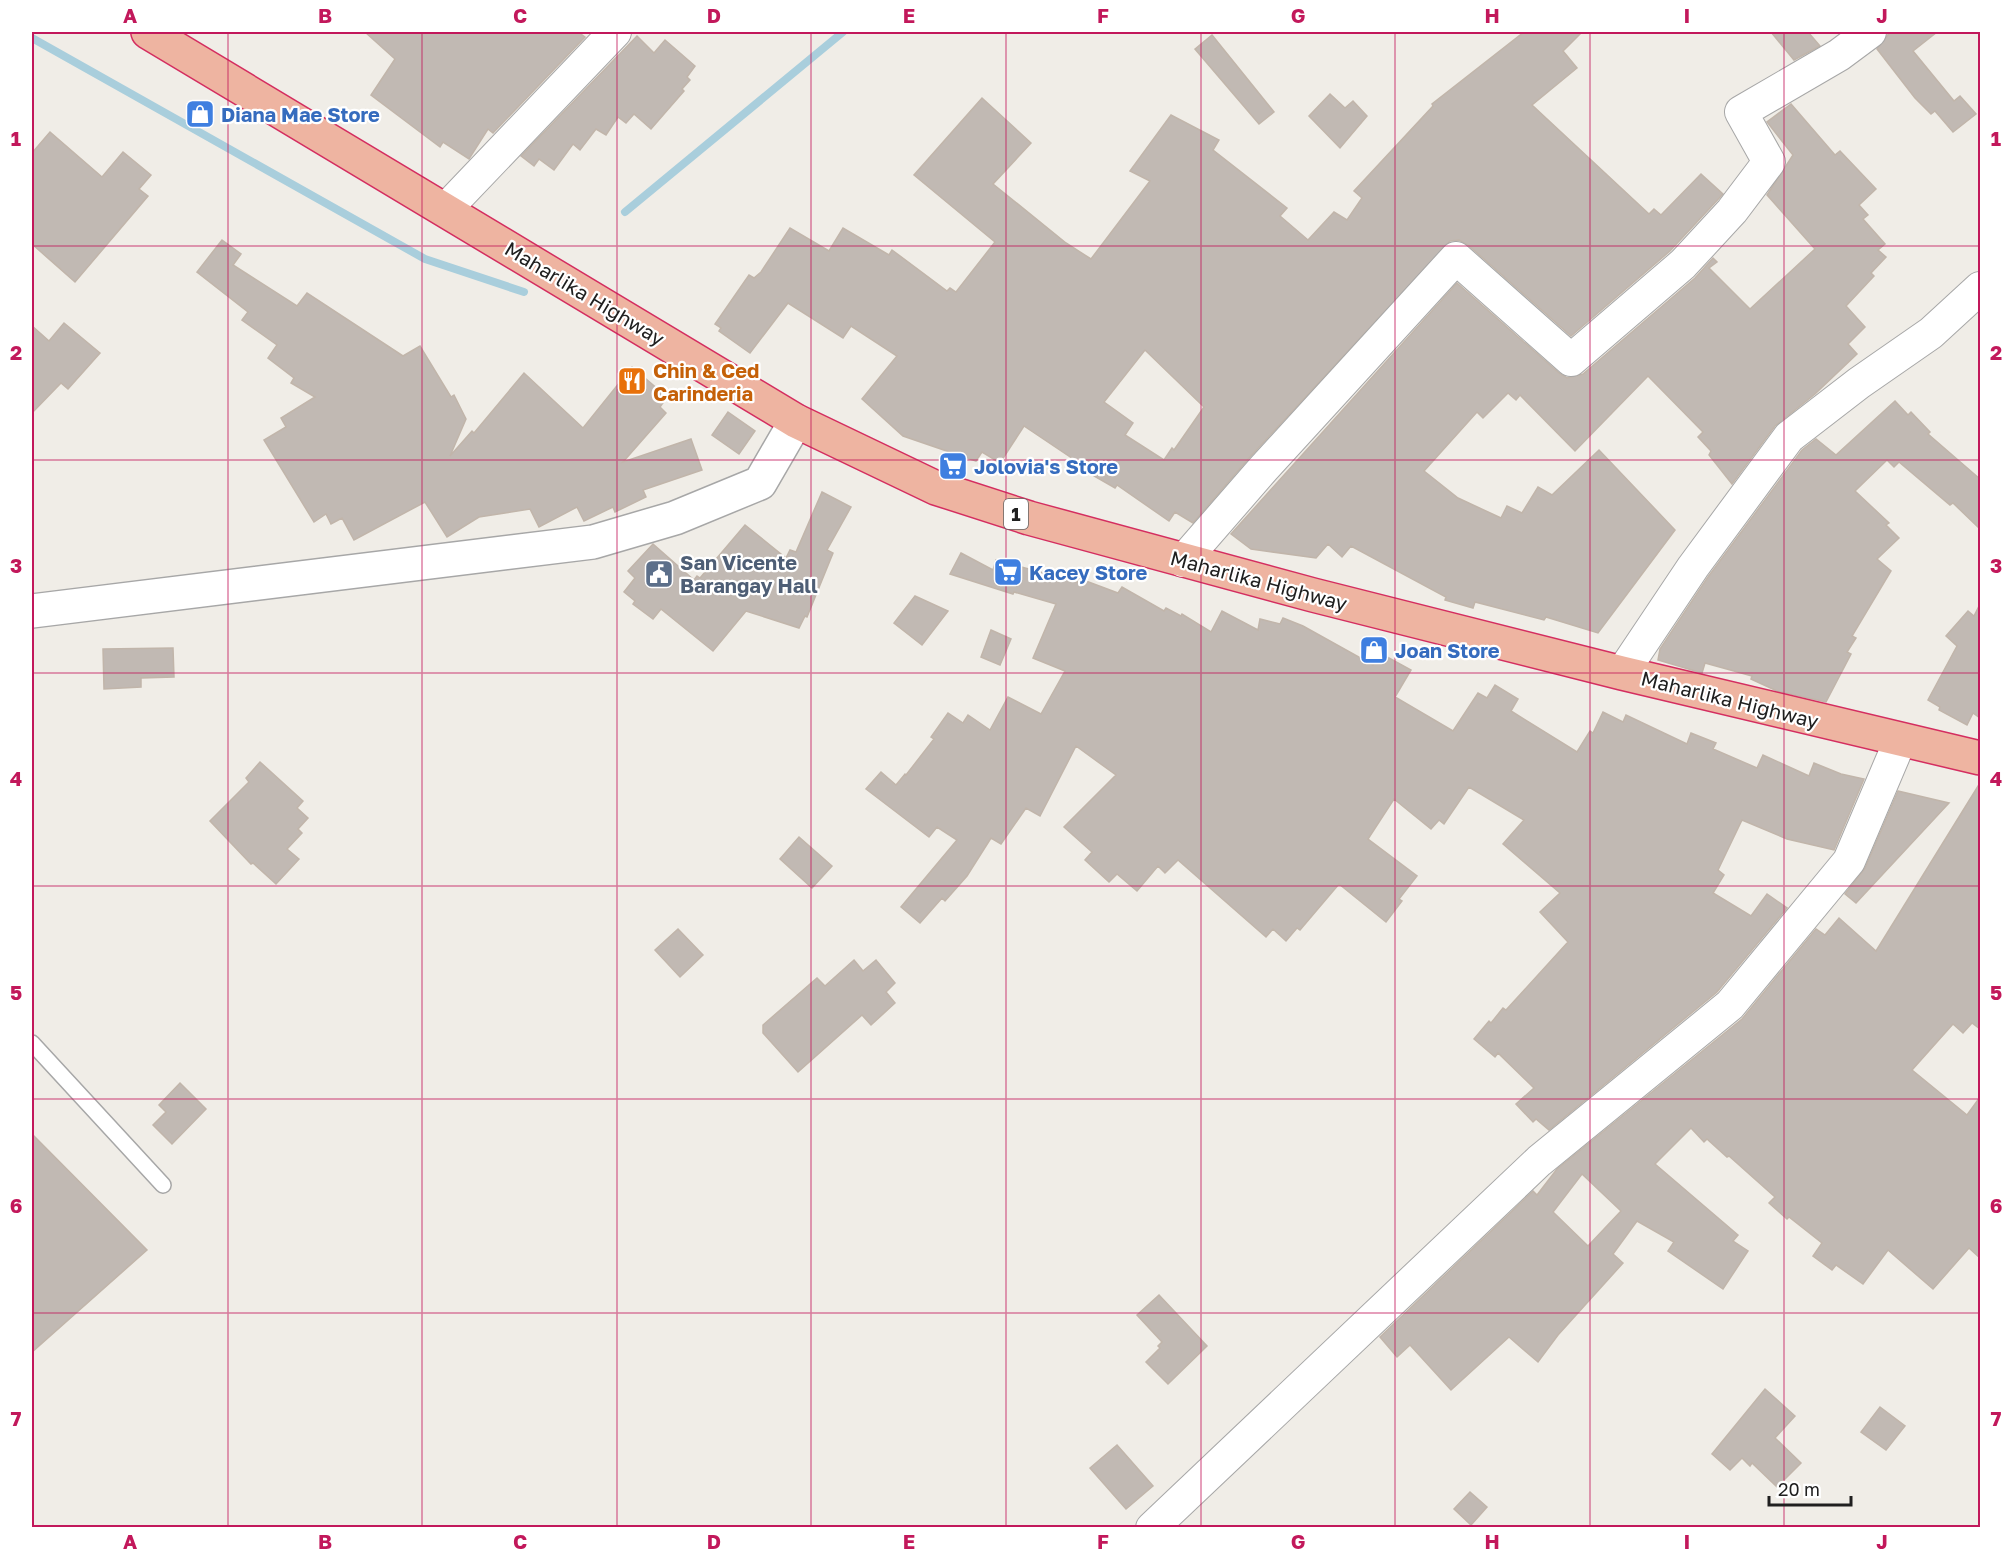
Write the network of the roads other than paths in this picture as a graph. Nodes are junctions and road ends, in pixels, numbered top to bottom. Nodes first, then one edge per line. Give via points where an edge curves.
1 (148, 32) edge
2 (615, 32) edge
3 (1870, 32) edge
4 (446, 209) junction
5 (1980, 288) edge
6 (796, 421) junction
7 (1183, 561) junction
8 (32, 611) edge
9 (1622, 673) junction
10 (1900, 741) junction
11 (1980, 758) edge
12 (32, 1043) edge
13 (163, 1185) dead end
14 (1152, 1527) edge

1 - 4 highway, Maharlika Highway / 1
2 - 4 street
3 - 7 street via 1839,55 1741,112 1769,162 1732,211 1683,264 1571,360 1456,258
4 - 6 highway, Maharlika Highway / 1
5 - 9 street via 1930,333 1789,437 1693,567
6 - 7 highway, Maharlika Highway / 1 via 936,488
6 - 8 street via 760,483 675,518 593,542
7 - 9 highway, Maharlika Highway / 1
9 - 10 highway, Maharlika Highway / 1
10 - 11 highway, Maharlika Highway / 1
10 - 14 street via 1849,861 1730,1005 1539,1161
12 - 13 lane

